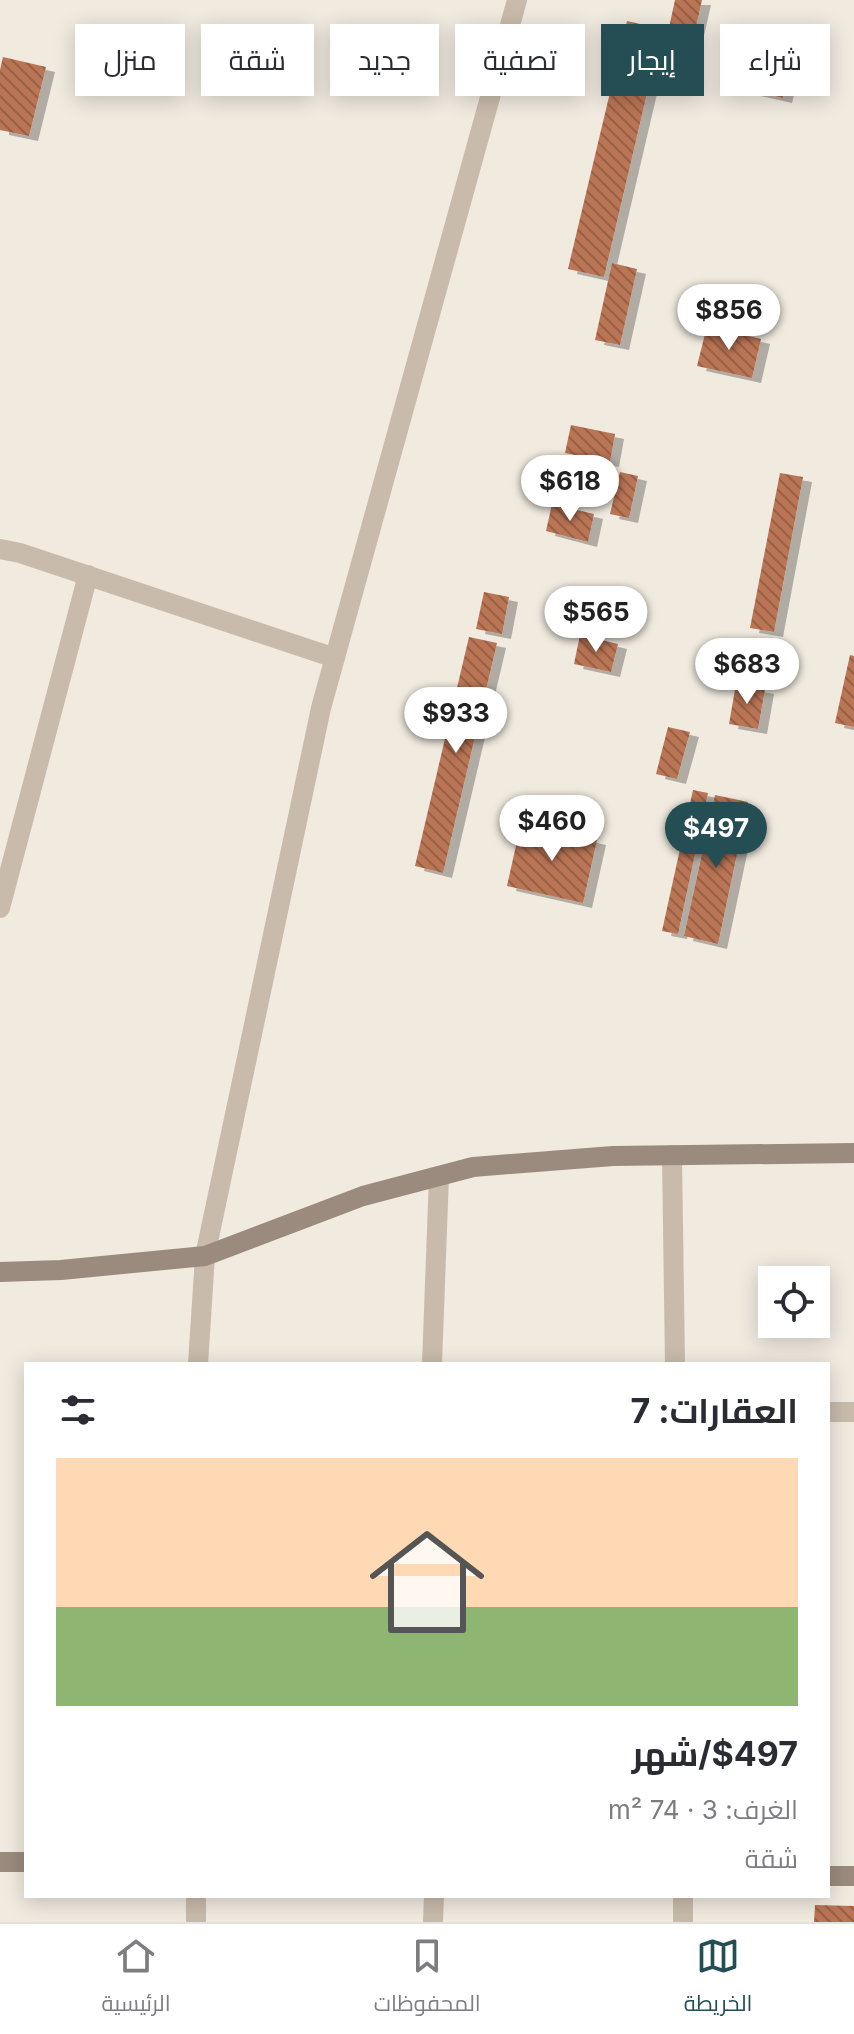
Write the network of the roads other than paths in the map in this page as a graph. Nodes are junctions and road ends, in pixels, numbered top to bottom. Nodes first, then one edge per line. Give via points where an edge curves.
1 (517, 0) edge
2 (0, 549) edge
3 (88, 575) junction
4 (335, 658) junction
5 (0, 908) edge
6 (854, 1153) edge
7 (672, 1155) junction
8 (439, 1176) junction
9 (205, 1256) junction
10 (0, 1272) edge
11 (198, 1362) edge
12 (432, 1362) edge
13 (675, 1362) edge
14 (830, 1412) edge
15 (854, 1412) edge
16 (0, 1862) edge
17 (24, 1862) edge
18 (830, 1876) edge
19 (854, 1876) edge
20 (196, 1898) edge
21 (434, 1898) edge
22 (683, 1898) edge
23 (196, 1922) edge
24 (433, 1922) edge
25 (683, 1922) edge

1 - 4 street
2 - 3 street
3 - 4 street
3 - 5 street
4 - 9 street
6 - 7 street
7 - 8 street via 473,1167
7 - 13 street
8 - 9 street via 363,1196
8 - 12 street
9 - 10 street
9 - 11 street
14 - 15 street
16 - 17 street
18 - 19 street
20 - 23 street
21 - 24 street
22 - 25 street

